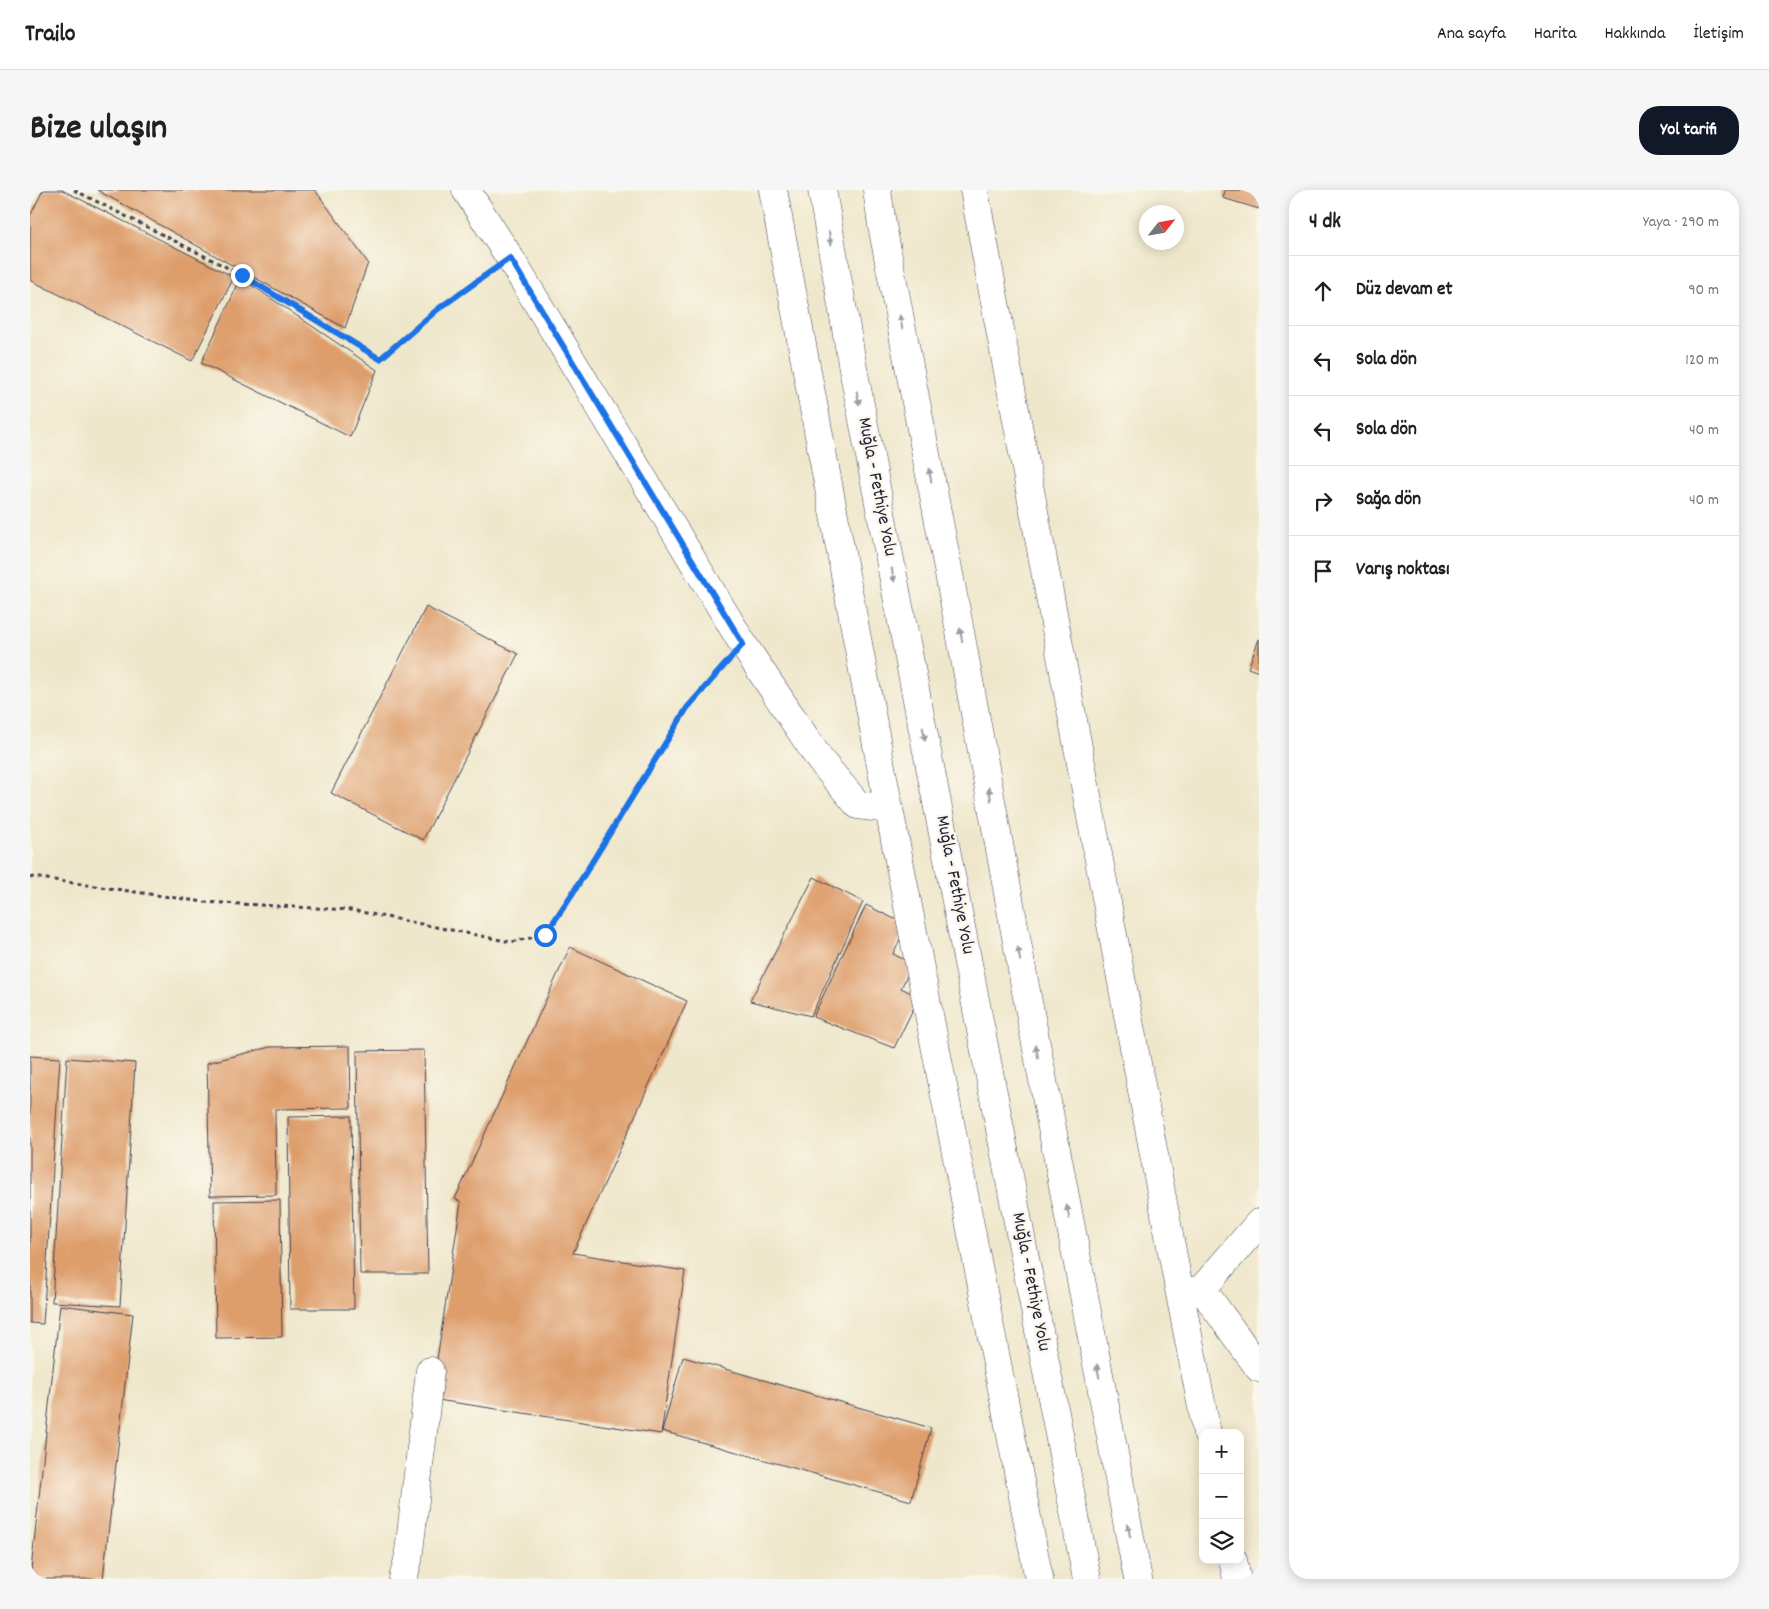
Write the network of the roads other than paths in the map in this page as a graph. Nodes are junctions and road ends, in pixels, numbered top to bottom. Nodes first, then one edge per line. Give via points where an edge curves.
1 (466, 190) edge
2 (773, 190) edge
3 (822, 190) edge
4 (877, 190) edge
5 (974, 190) edge
6 (889, 809) junction
7 (1259, 1223) edge
8 (1191, 1292) junction
9 (1259, 1368) edge
10 (430, 1371) dead end
11 (1208, 1429) edge
12 (1234, 1564) edge
13 (403, 1579) edge
14 (1039, 1579) edge
15 (1087, 1579) edge
16 (1138, 1579) edge
17 (1236, 1579) edge

1 - 6 main road via 743,644 820,760 858,806
2 - 6 main road
3 -> 15 main road, Muğla - Fethiye Yolu via 852,362
16 -> 4 main road
5 - 8 main road
6 - 14 main road
7 - 8 main road
8 - 9 main road
8 - 11 main road
10 - 13 main road via 408,1560
12 - 17 main road

